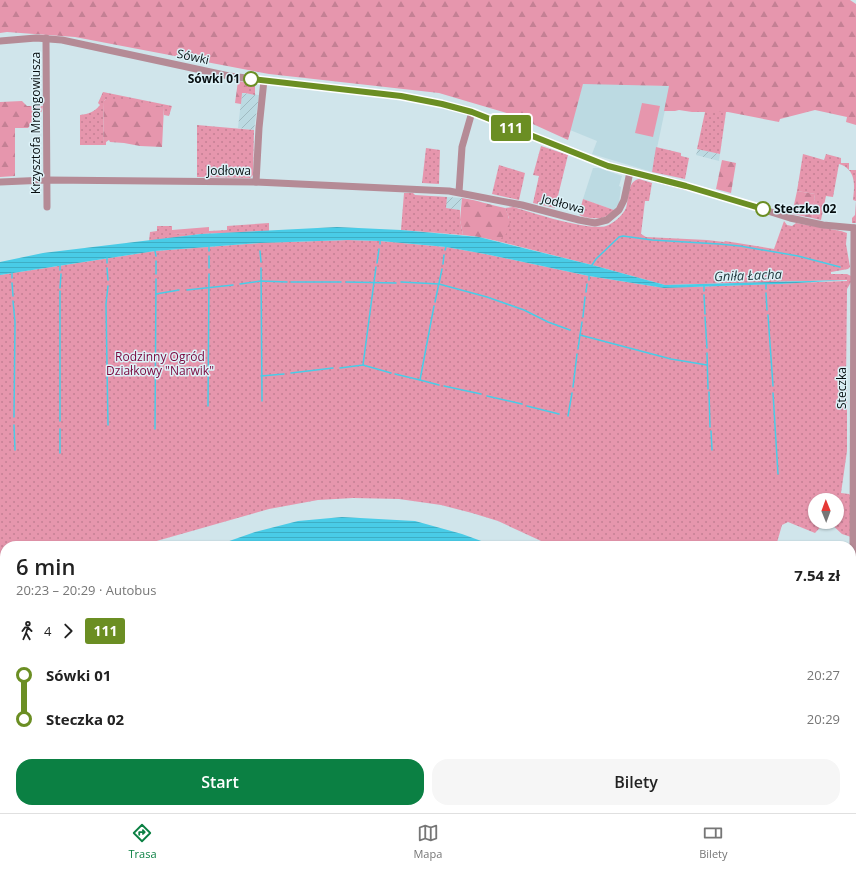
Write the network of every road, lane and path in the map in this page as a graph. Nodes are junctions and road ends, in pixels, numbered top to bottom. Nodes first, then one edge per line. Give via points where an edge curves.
1 (46, 38) junction
2 (0, 41) edge
3 (264, 80) junction
4 (472, 112) junction
5 (630, 172) junction
6 (47, 180) junction
7 (0, 182) edge
8 (256, 182) junction
9 (459, 192) junction
10 (47, 207) dead end
11 (855, 228) edge
12 (852, 541) edge

1 - 2 street, Sówki
1 - 3 street, Sówki via 229,76
1 - 6 street, Krzysztofa Mrongowiusza
3 - 4 street, Sówki via 401,96
3 - 8 street via 258,128
4 - 5 street, Sówki via 592,161
4 - 9 street via 462,147
5 - 9 street, Jodłowa via 624,200 619,210 607,220 595,223
5 - 11 street, Sówki via 707,192 790,218
6 - 7 street, Jodłowa
6 - 8 street, Jodłowa
6 - 10 street, Krzysztofa Mrongowiusza
8 - 9 street, Jodłowa
11 - 12 street, Steczka

